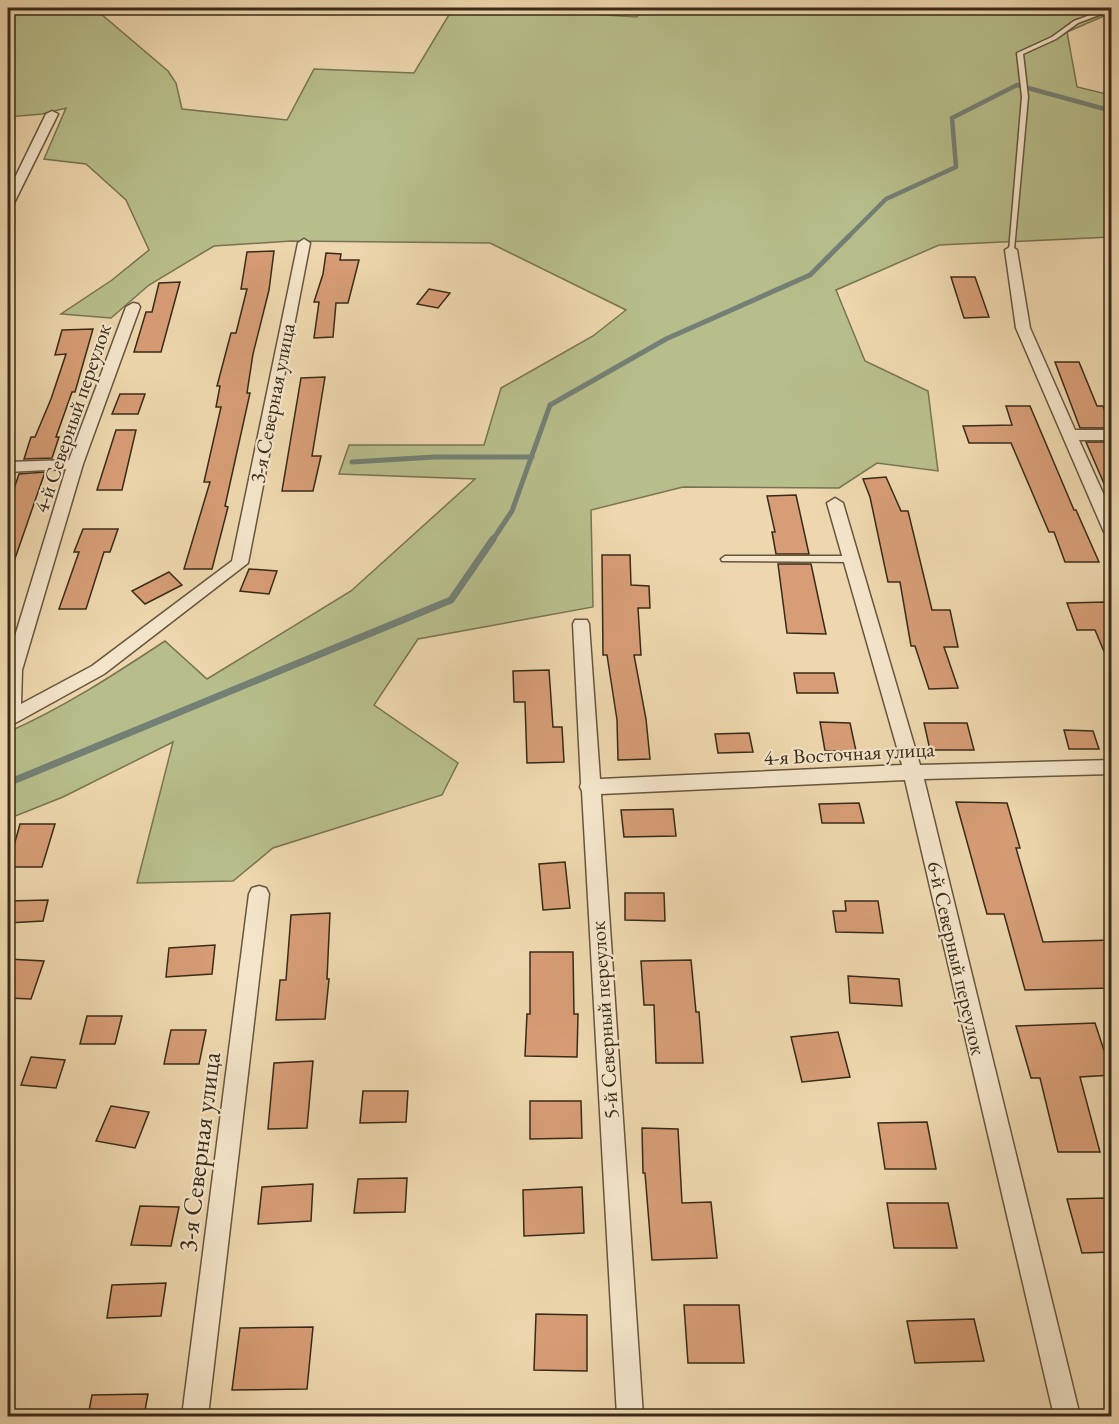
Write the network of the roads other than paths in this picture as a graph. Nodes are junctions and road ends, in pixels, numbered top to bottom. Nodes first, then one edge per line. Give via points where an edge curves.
1 (1112, 8) edge
2 (52, 114) dead end
3 (8, 203) edge
4 (304, 243) dead end
5 (1011, 250) joint
6 (132, 307) dead end
7 (1068, 435) junction
8 (1112, 435) edge
9 (75, 464) junction
10 (8, 467) edge
11 (835, 503) dead end
12 (1112, 532) edge
13 (725, 559) dead end
14 (851, 559) junction
15 (580, 624) dead end
16 (10, 719) edge
17 (1112, 767) edge
18 (913, 772) junction
19 (589, 787) junction
20 (259, 894) dead end
21 (195, 1416) edge
22 (630, 1416) edge
23 (1067, 1416) edge

1 - 5 lane via 1076,22 1054,38 1020,53 1025,97
2 - 3 street
4 - 16 street, 3-я Северная улица via 240,563 98,670
5 - 7 street via 1023,328
6 - 9 street, 4-й Северный переулок
7 - 8 street
7 - 12 street
9 - 10 street
9 - 16 street, 4-й Северный переулок via 13,670
11 - 14 street, 6-й Северный переулок
13 - 14 lane
14 - 18 street, 6-й Северный переулок
15 - 19 street, 5-й Северный переулок
17 - 18 street, 4-я Восточная улица
18 - 19 street, 4-я Восточная улица
18 - 23 street, 6-й Северный переулок
19 - 22 street, 5-й Северный переулок
20 - 21 street, 3-я Северная улица

